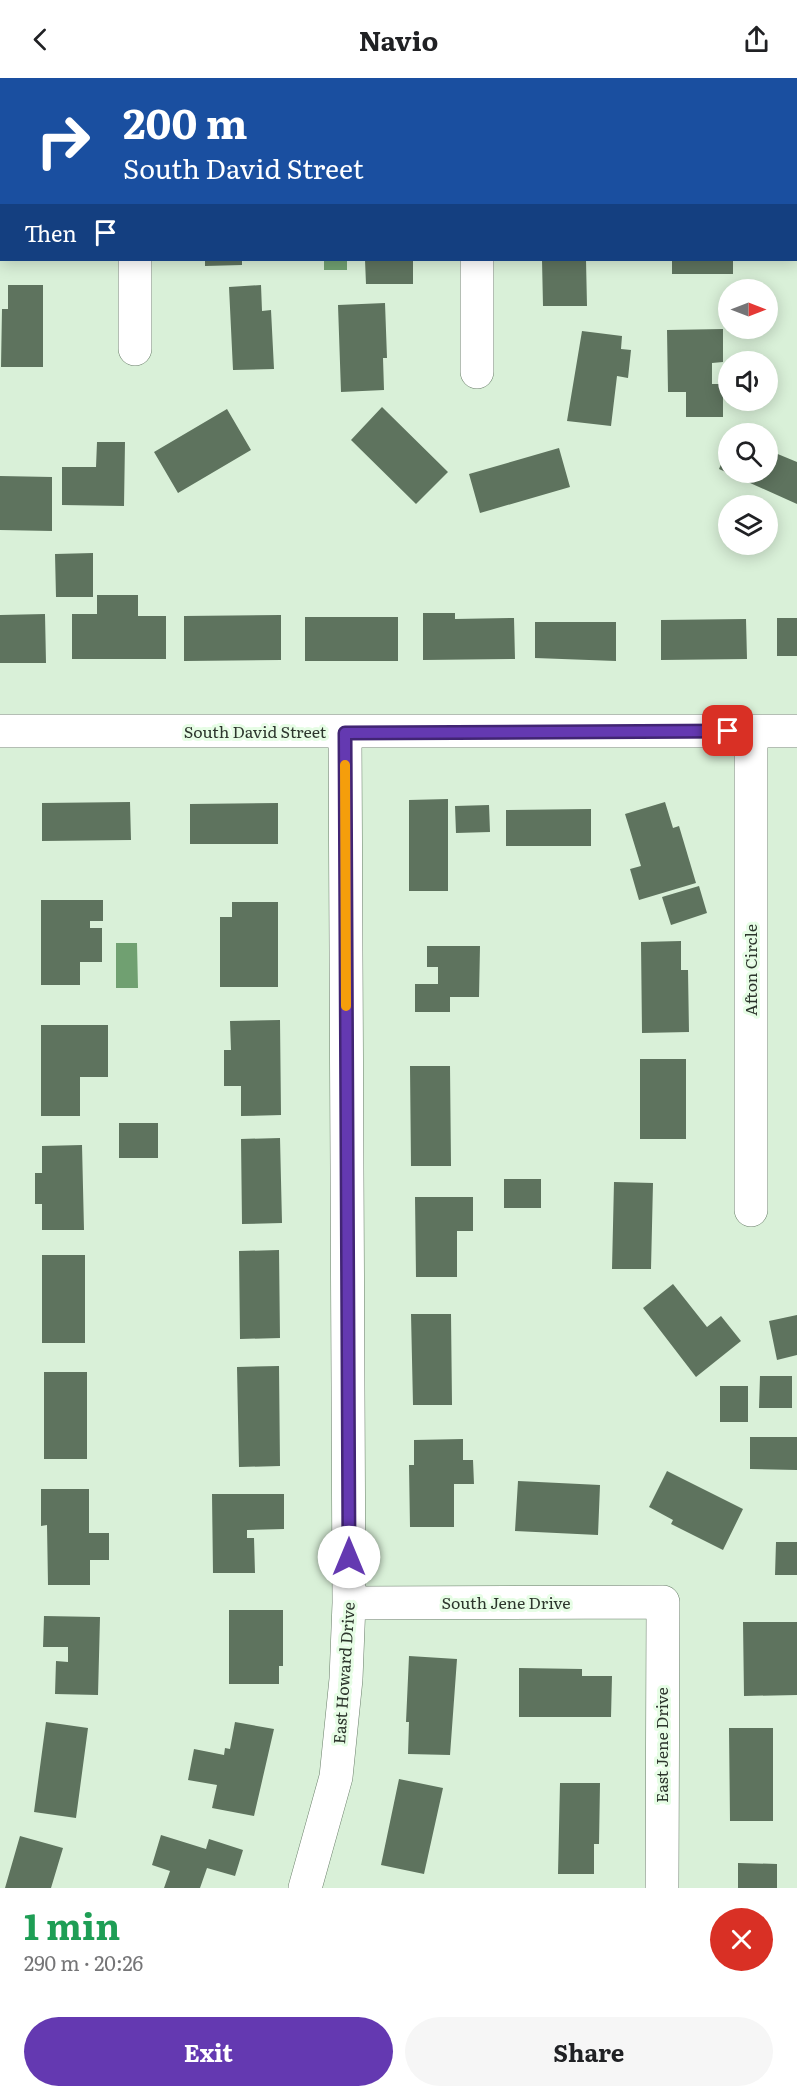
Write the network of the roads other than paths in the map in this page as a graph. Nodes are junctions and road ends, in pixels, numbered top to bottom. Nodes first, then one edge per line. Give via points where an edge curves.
1 (135, 261) edge
2 (477, 261) edge
3 (135, 348) dead end
4 (477, 372) dead end
5 (752, 730) junction
6 (0, 731) edge
7 (797, 731) edge
8 (345, 733) junction
9 (751, 1210) dead end
10 (663, 1602) joint
11 (349, 1603) junction
12 (305, 1888) edge
13 (662, 1888) edge

1 - 3 street
2 - 4 street
5 - 7 street, South David Street
5 - 8 street, South David Street
5 - 9 street, Afton Circle
6 - 8 street, South David Street
8 - 11 street, East Howard Drive
10 - 11 street, South Jene Drive
10 - 13 street, East Jene Drive
11 - 12 street, East Howard Drive via 336,1777

